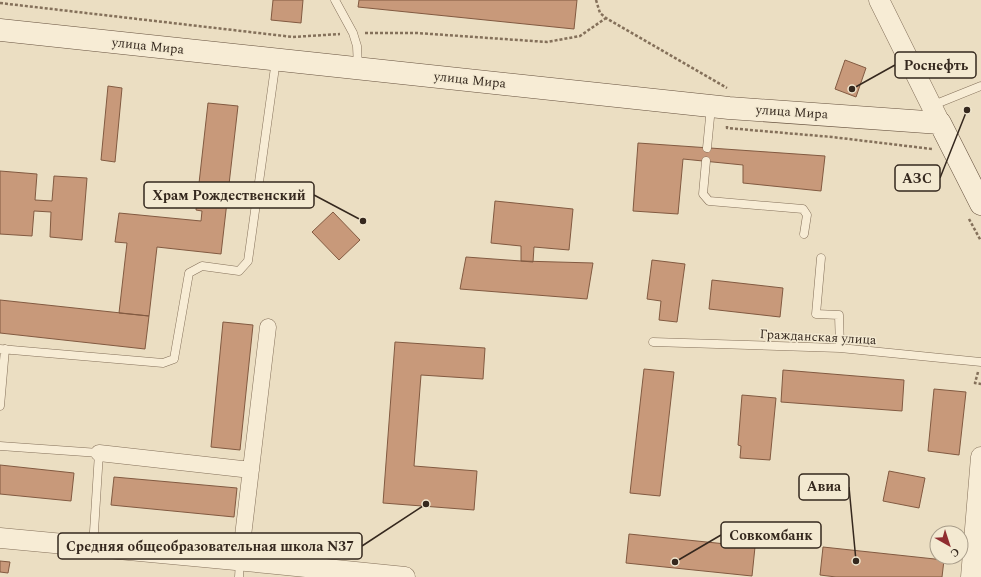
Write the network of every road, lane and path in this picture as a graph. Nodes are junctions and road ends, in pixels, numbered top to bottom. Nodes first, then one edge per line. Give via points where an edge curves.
1 (335, 0) edge
2 (879, 0) edge
3 (0, 3) edge
4 (606, 18) dead end
5 (0, 30) edge
6 (353, 34) junction
7 (276, 59) junction
8 (358, 68) junction
9 (981, 86) edge
10 (711, 106) junction
11 (936, 114) junction
12 (707, 148) dead end
13 (706, 161) dead end
14 (981, 204) edge
15 (804, 234) dead end
16 (821, 258) dead end
17 (268, 326) dead end
18 (653, 342) dead end
19 (840, 348) junction
20 (3, 349) edge
21 (981, 362) edge
22 (0, 406) edge
23 (0, 446) edge
24 (99, 453) junction
25 (981, 457) edge
26 (251, 470) junction
27 (0, 538) edge
28 (93, 547) junction
29 (240, 569) edge
30 (405, 577) edge
31 (971, 577) edge

1 - 6 lane
2 - 11 street
3 - 6 path via 293,37
4 - 6 path via 580,36 547,42 417,33
5 - 7 main road, улица Мира
6 - 8 lane via 357,46
7 - 8 main road, улица Мира
7 - 20 lane via 248,262 239,271 202,266 189,273 174,359 163,363
8 - 10 main road, улица Мира
9 - 11 lane
10 - 11 main road, улица Мира
10 - 12 lane
11 - 14 main road
13 - 15 lane via 703,194 706,199 803,210 807,215
16 - 19 lane via 816,314 839,315
17 - 26 street
18 - 19 lane, Гражданская улица
19 - 21 lane, Гражданская улица
20 - 22 lane
23 - 24 lane
24 - 26 street
24 - 28 lane
25 - 31 street
26 - 29 street
27 - 28 street
28 - 29 street
29 - 30 street

